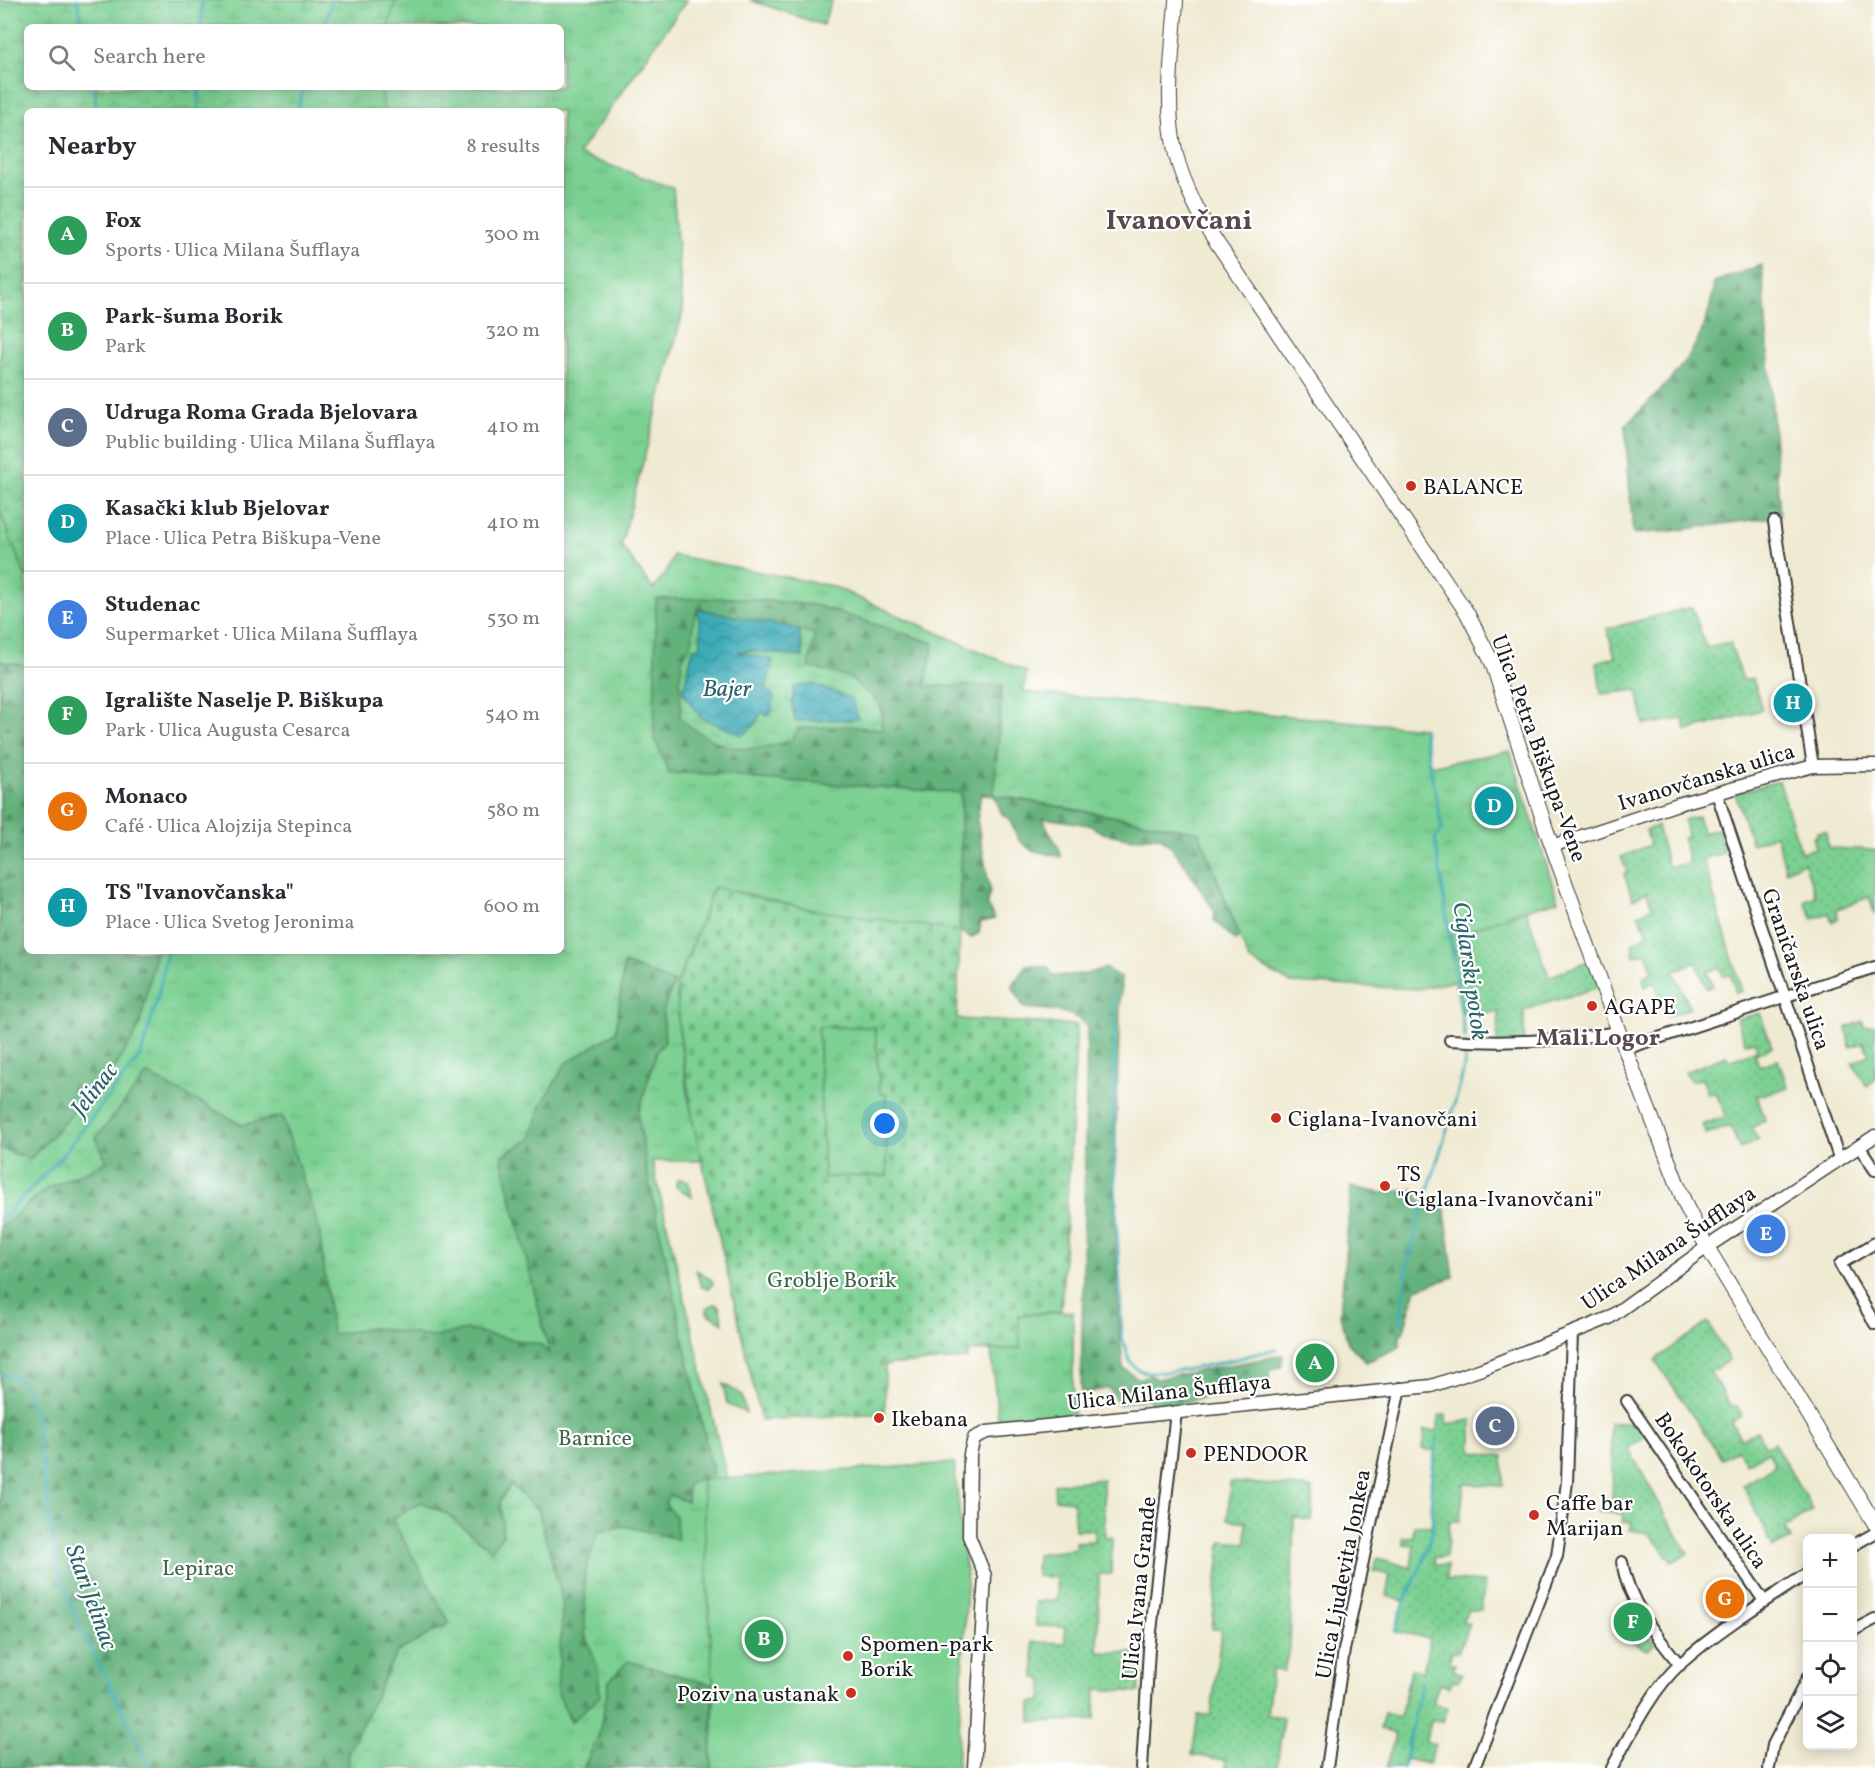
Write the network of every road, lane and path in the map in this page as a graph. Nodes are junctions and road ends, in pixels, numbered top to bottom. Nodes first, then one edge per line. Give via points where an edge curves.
1 (1176, 0) edge
2 (1774, 522) dead end
3 (1875, 765) edge
4 (1813, 766) junction
5 (1717, 794) junction
6 (1552, 846) junction
7 (1875, 967) edge
8 (1785, 996) junction
9 (1619, 1032) junction
10 (1450, 1040) dead end
11 (1625, 1049) junction
12 (1875, 1136) edge
13 (1859, 1146) junction
14 (1839, 1158) junction
15 (1875, 1170) edge
16 (1875, 1243) edge
17 (1707, 1247) junction
18 (1875, 1324) edge
19 (1572, 1333) junction
20 (1400, 1389) junction
21 (1627, 1401) dead end
22 (1176, 1412) junction
23 (1875, 1524) edge
24 (1875, 1533) edge
25 (1857, 1543) edge
26 (1622, 1562) dead end
27 (1803, 1576) edge
28 (1764, 1601) junction
29 (1875, 1618) edge
30 (1857, 1628) edge
31 (1680, 1665) junction
32 (1803, 1687) edge
33 (974, 1768) edge
34 (1142, 1768) edge
35 (1326, 1768) edge
36 (1474, 1768) edge
37 (1612, 1768) edge
38 (1769, 1768) edge

1 - 6 main road, Ulica Petra Biškupa-Vene via 1172,129 1191,196 1215,241 1467,613 1492,662
2 - 4 street
3 - 4 street, Ivanovčanska ulica
4 - 5 street, Ivanovčanska ulica
5 - 6 street, Ivanovčanska ulica
5 - 8 street, Graničarska ulica
6 - 9 main road, Ulica Petra Biškupa-Vene
7 - 8 street
8 - 11 street
8 - 14 street, Graničarska ulica
9 - 10 street via 1564,1041 1497,1044
9 - 11 main road, Ulica Petra Biškupa-Vene
11 - 17 main road, Ulica Petra Biškupa-Vene via 1686,1206
12 - 13 street, Ulica Milana Šufflaya
13 - 14 street, Ulica Milana Šufflaya
13 - 15 street
14 - 17 street, Ulica Milana Šufflaya
16 - 18 street via 1840,1264
17 - 19 street, Ulica Milana Šufflaya via 1609,1318
17 - 23 main road, Ulica Petra Biškupa-Vene
19 - 20 street, Ulica Milana Šufflaya via 1439,1383
19 - 36 street via 1567,1482 1557,1557
20 - 22 street, Ulica Milana Šufflaya
20 - 35 street, Ulica Ljudevita Jonkea via 1344,1650
21 - 28 street, Bokokotorska ulica
22 - 33 street, Ulica Milana Šufflaya via 987,1432 974,1438 970,1454 969,1536 985,1576
22 - 34 street, Ulica Ivana Granđe via 1149,1648
24 - 25 street
26 - 31 street via 1628,1586 1643,1616
27 - 28 street
28 - 31 street
29 - 30 street
31 - 37 street via 1660,1688
32 - 38 street via 1773,1745

